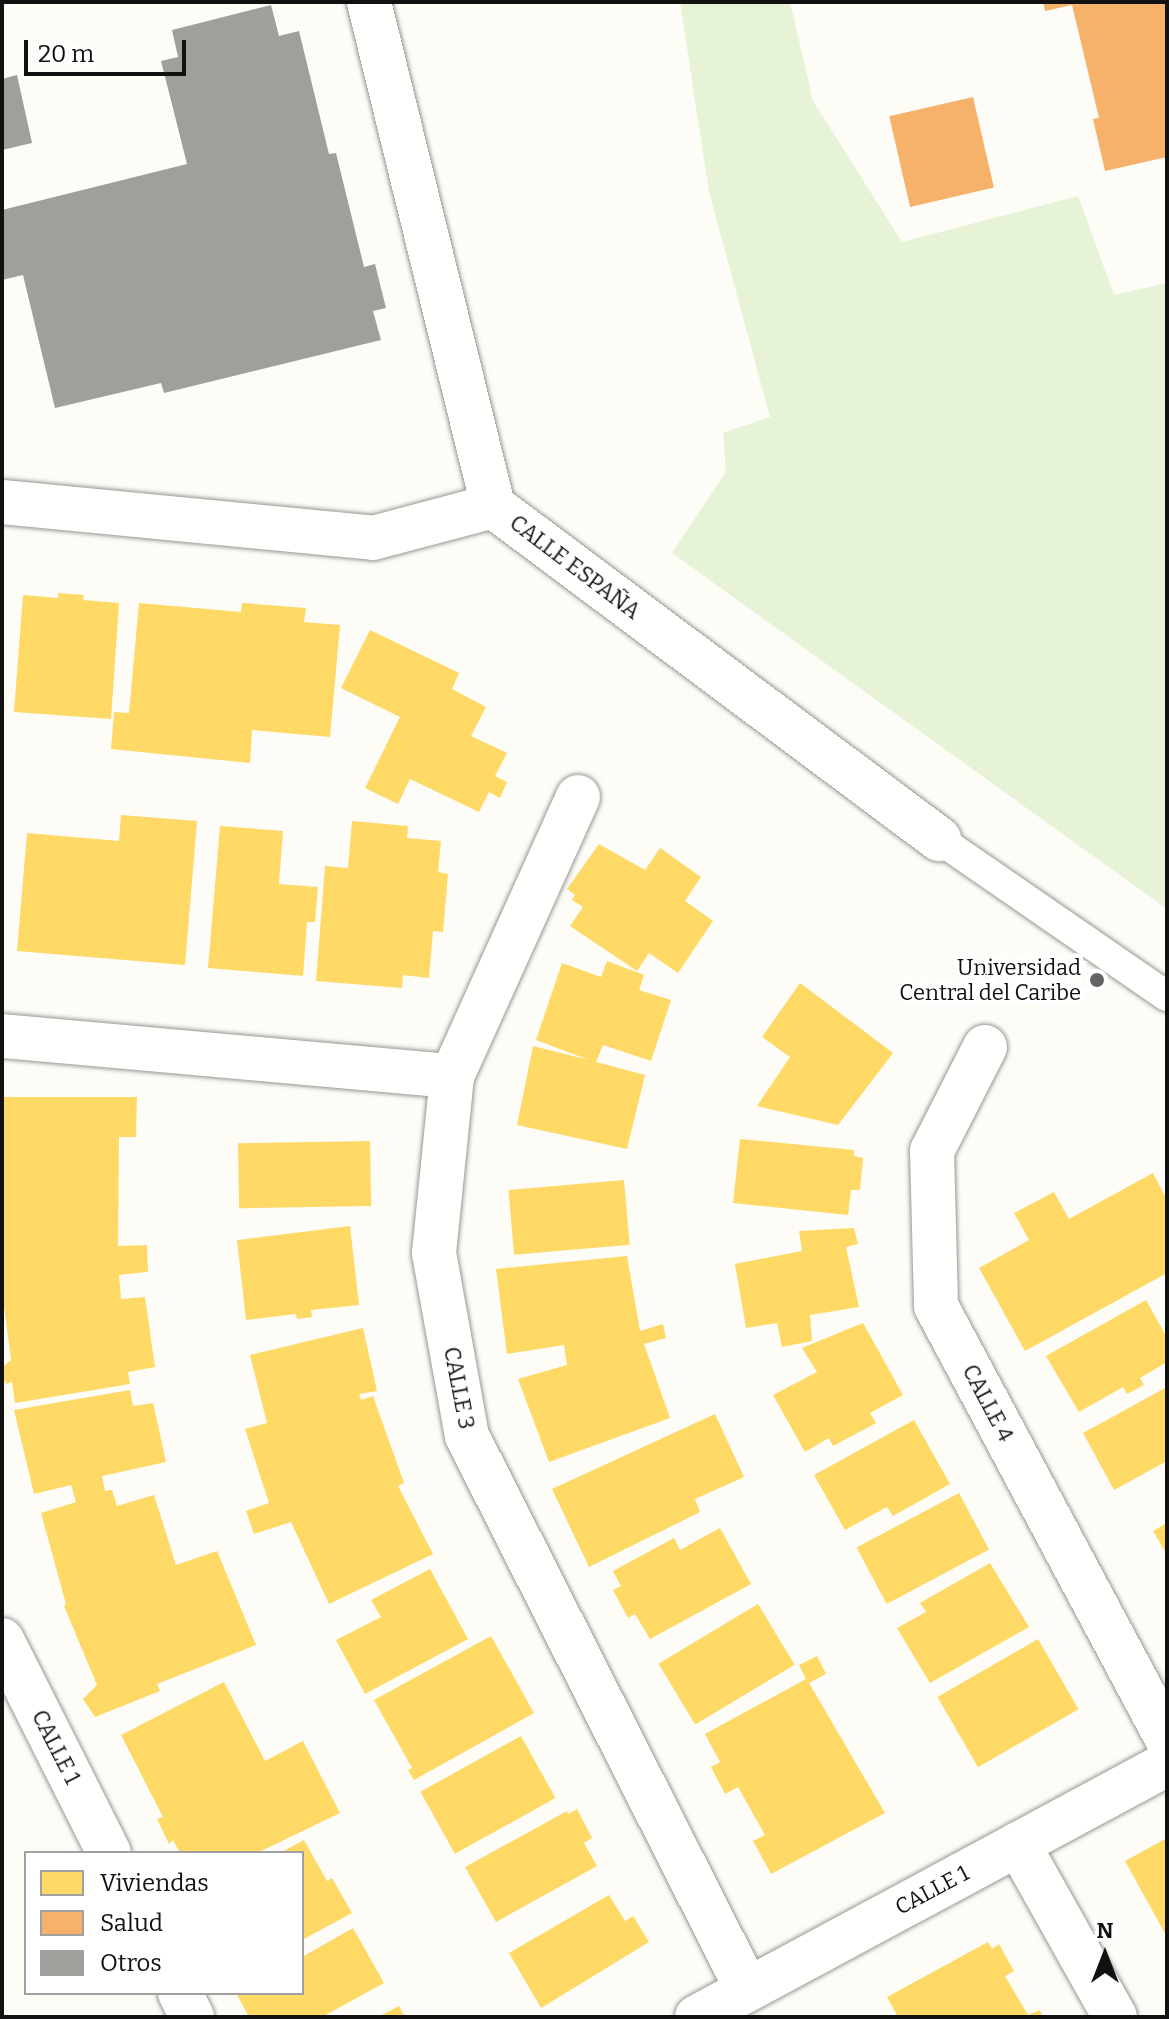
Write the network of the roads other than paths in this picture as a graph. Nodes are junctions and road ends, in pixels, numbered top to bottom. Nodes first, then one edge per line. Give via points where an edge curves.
1 (369, 2) edge
2 (2, 502) edge
3 (493, 506) junction
4 (578, 797) dead end
5 (939, 839) joint
6 (1167, 996) edge
7 (2, 1036) edge
8 (985, 1047) dead end
9 (452, 1076) junction
10 (2, 1640) edge
11 (1167, 1738) edge
12 (1167, 1764) edge
13 (1018, 1844) junction
14 (108, 1851) edge
15 (747, 1989) junction
16 (181, 1995) edge
17 (192, 2017) edge
18 (697, 2017) edge
19 (1115, 2017) edge

1 - 3 street
2 - 3 street, CALLE ESPAÑA via 373,538
3 - 5 street, CALLE ESPAÑA
4 - 9 street, CALLE 3
5 - 6 lane
7 - 9 street
8 - 11 street, CALLE 4 via 932,1151 936,1306
9 - 15 street, CALLE 3 via 434,1253 467,1436
10 - 14 street, CALLE 1
12 - 13 street, CALLE 1
13 - 15 street, CALLE 1
13 - 19 street
15 - 18 street, CALLE 1
16 - 17 street

